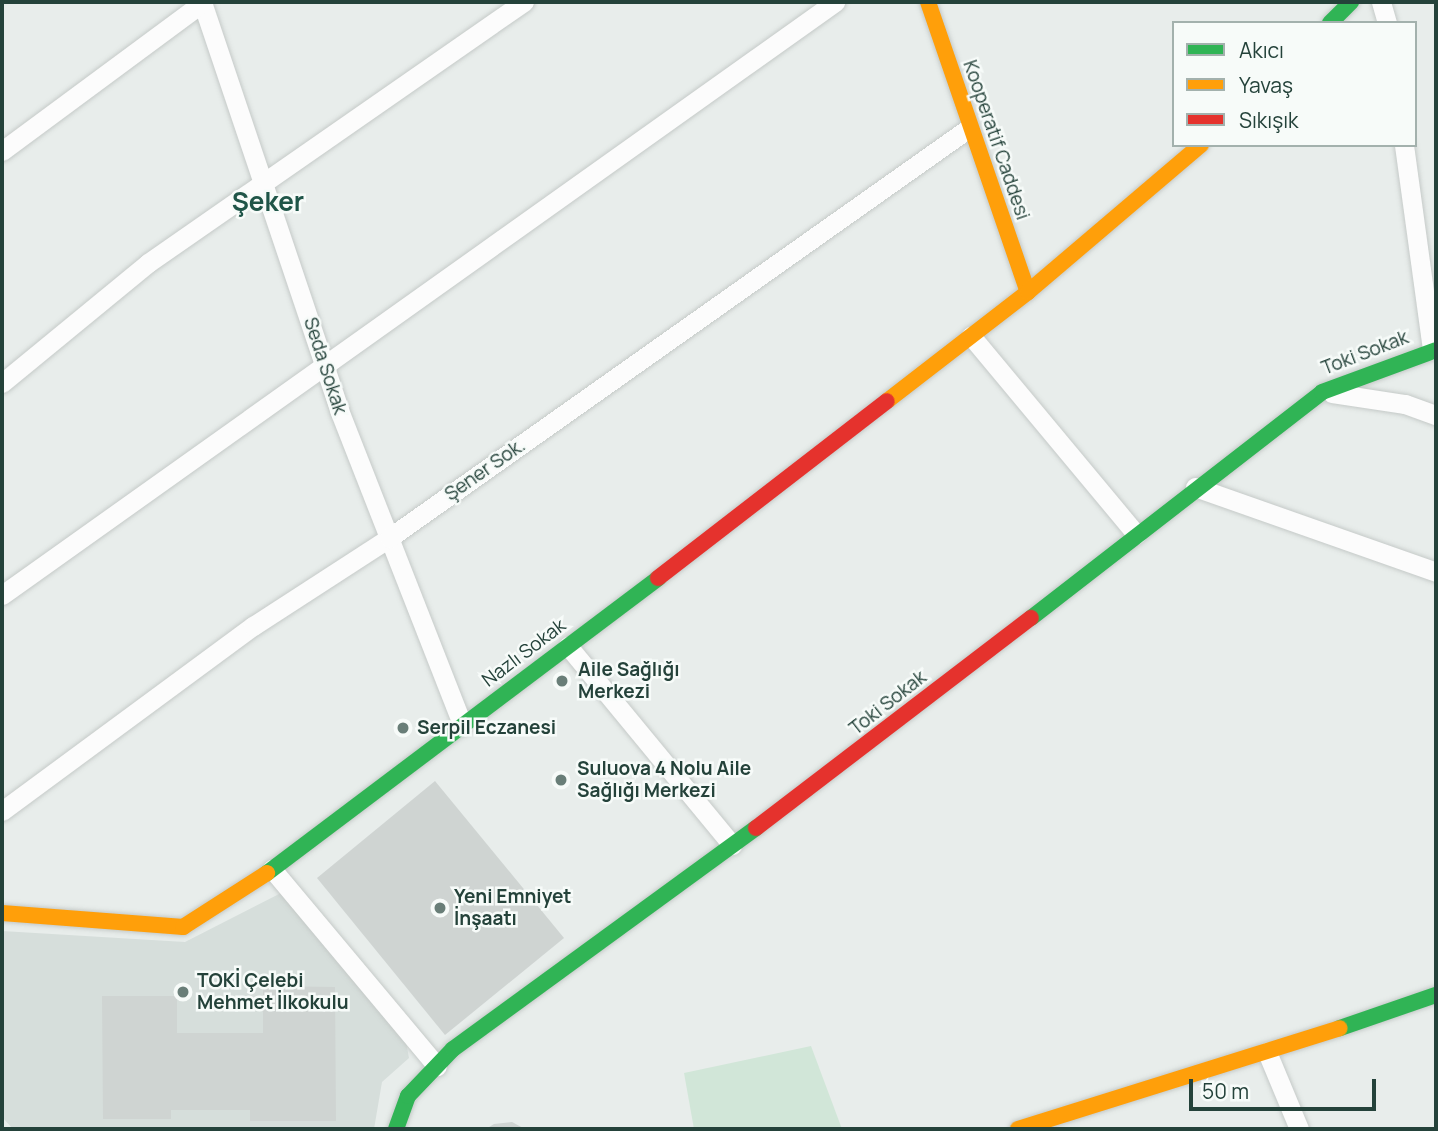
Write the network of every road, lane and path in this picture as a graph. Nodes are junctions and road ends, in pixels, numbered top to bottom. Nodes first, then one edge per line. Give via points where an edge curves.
1 (202, 2) edge
2 (524, 2) edge
3 (835, 2) edge
4 (928, 2) edge
5 (1351, 2) edge
6 (1381, 2) edge
7 (1332, 21) edge
8 (1386, 21) edge
9 (969, 128) junction
10 (1199, 147) edge
11 (1404, 147) edge
12 (2, 151) edge
13 (265, 182) junction
14 (1028, 292) junction
15 (971, 336) junction
16 (1434, 350) edge
17 (324, 363) junction
18 (2, 383) edge
19 (1322, 392) junction
20 (1436, 415) edge
21 (1195, 488) junction
22 (1136, 534) junction
23 (389, 538) junction
24 (1436, 572) edge
25 (2, 595) edge
26 (568, 646) junction
27 (463, 726) junction
28 (2, 811) edge
29 (732, 845) junction
30 (272, 869) junction
31 (2, 913) edge
32 (1435, 997) edge
33 (1267, 1052) junction
34 (437, 1066) junction
35 (396, 1129) edge
36 (1018, 1129) edge
37 (1299, 1129) edge

1 - 12 street
1 - 13 street, Seda Sokak
2 - 13 street
3 - 17 street
4 - 9 street, Kooperatif Caddesi
5 - 7 street
6 - 8 street
9 - 14 street, Kooperatif Caddesi
9 - 23 street, Şener Sok.
10 - 14 street, Nazlı Sokak
11 - 16 street
13 - 17 street, Seda Sokak
13 - 18 street via 148,262
14 - 15 street, Nazlı Sokak
15 - 22 street
15 - 26 street, Nazlı Sokak
16 - 19 street, Toki Sokak
17 - 23 street, Seda Sokak
17 - 25 street
19 - 20 street via 1405,404
19 - 21 street, Toki Sokak
21 - 22 street, Toki Sokak
21 - 24 street
22 - 29 street, Toki Sokak via 869,746
23 - 27 street, Seda Sokak
23 - 28 street, Şener Sok. via 253,626
26 - 27 street, Nazlı Sokak
26 - 29 street
27 - 30 street, Nazlı Sokak
29 - 34 street, Toki Sokak via 453,1049
30 - 31 street, Nazlı Sokak via 183,927
30 - 34 street
32 - 33 street
33 - 36 street
33 - 37 street
34 - 35 street, Toki Sokak via 408,1096

